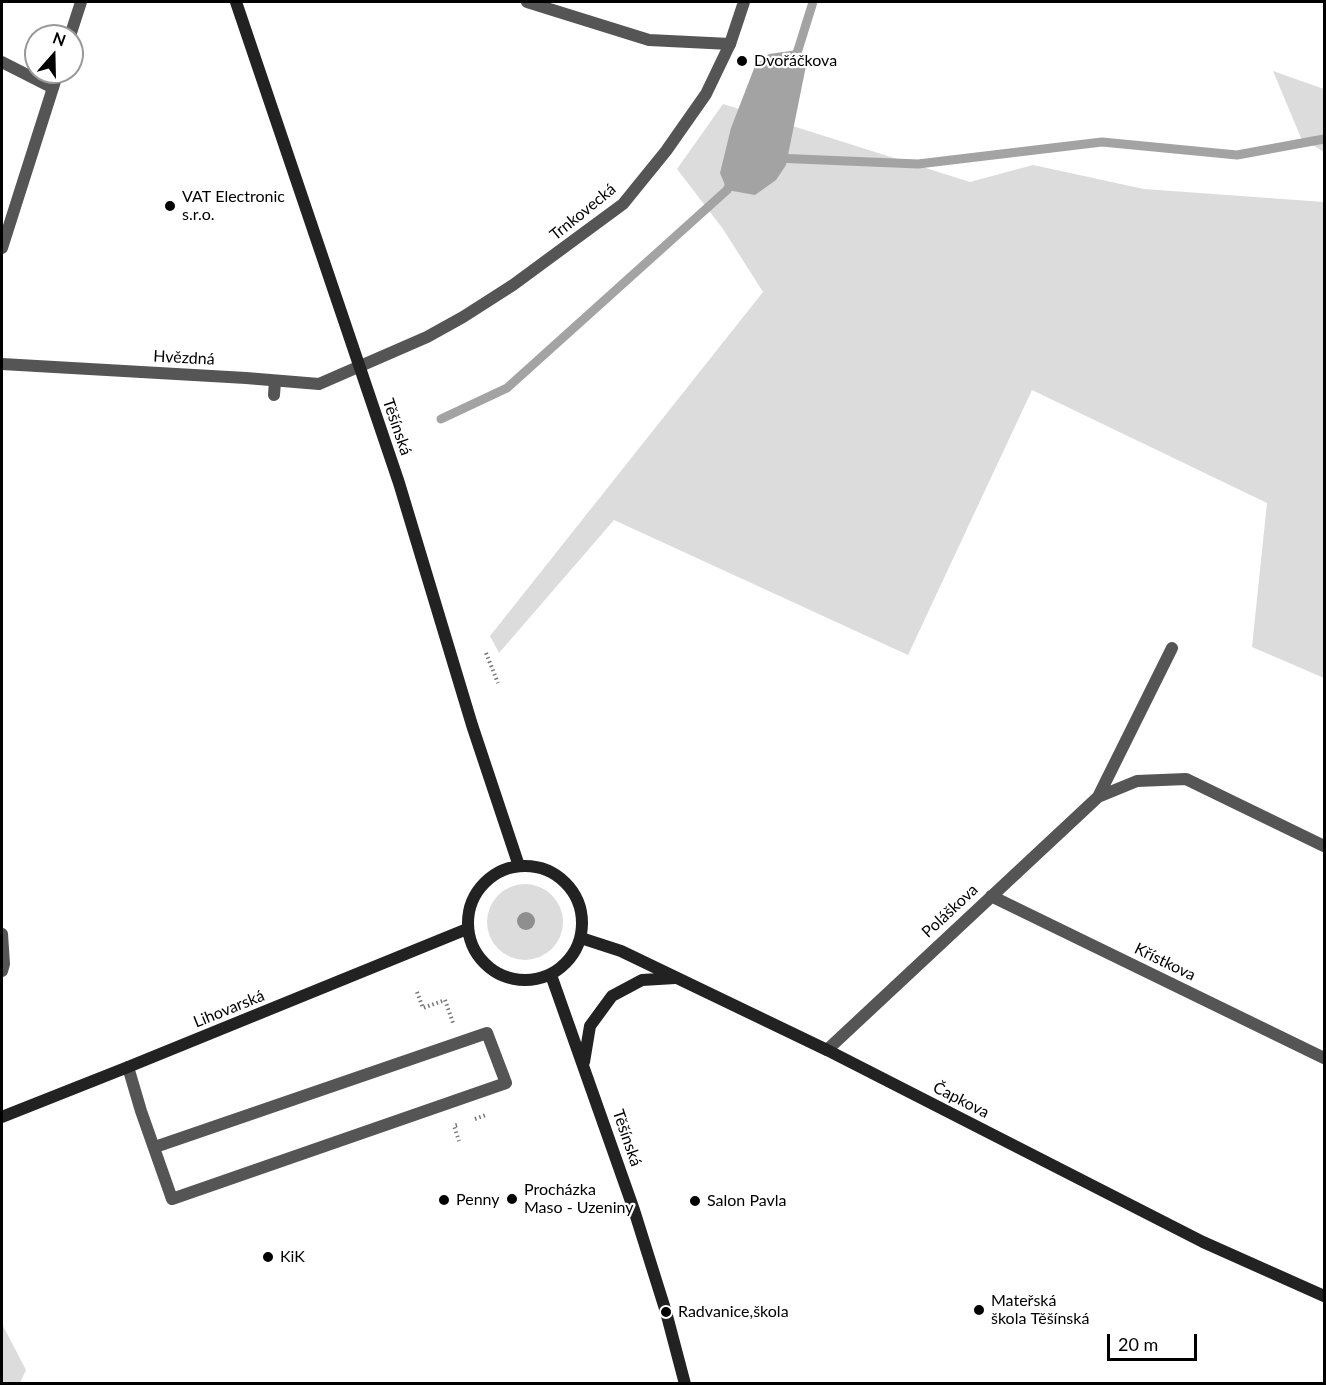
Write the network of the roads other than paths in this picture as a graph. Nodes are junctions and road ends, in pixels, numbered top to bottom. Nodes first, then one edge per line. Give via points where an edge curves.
1 (81, 2) edge
2 (236, 2) edge
3 (527, 2) edge
4 (744, 2) edge
5 (74, 24) edge
6 (730, 44) junction
7 (2, 62) edge
8 (54, 84) edge
9 (53, 88) junction
10 (2, 248) edge
11 (2, 364) edge
12 (360, 367) junction
13 (275, 381) junction
14 (274, 395) dead end
15 (1172, 648) dead end
16 (1098, 797) junction
17 (1324, 846) edge
18 (519, 866) junction
19 (991, 896) junction
20 (467, 929) junction
21 (2, 934) edge
22 (580, 938) junction
23 (2, 971) edge
24 (551, 975) junction
25 (677, 978) junction
26 (827, 1050) junction
27 (1324, 1058) edge
28 (584, 1064) junction
29 (128, 1067) junction
30 (2, 1117) edge
31 (155, 1147) junction
32 (1324, 1296) edge
33 (685, 1383) edge

1 - 5 street
2 - 12 main road, Těšínská
3 - 6 street via 649,40
4 - 6 street, Trnkovecká
6 - 12 street, Trnkovecká via 706,94 623,204 463,317
7 - 9 street
8 - 9 street
9 - 10 street
11 - 13 street, Hvězdná
12 - 13 street, Hvězdná via 319,384
12 - 18 main road, Těšínská
13 - 14 street
15 - 16 street, Poláškova
16 - 17 street, Poláškova via 1137,781 1186,778
16 - 19 street, Poláškova
18 - 20 main road via 486,880 468,911
18 - 22 main road via 555,874 568,886 578,902
19 - 26 street, Poláškova
19 - 27 street, Křístkova
20 - 24 main road via 477,955 497,974 534,981
20 - 29 main road, Lihovarská
21 - 23 street
22 - 24 main road via 574,953
22 - 25 main road, Čapkova via 621,951
24 - 28 main road, Těšínská
25 - 26 main road, Čapkova
25 - 28 main road via 642,980 612,996 590,1026
26 - 32 main road, Čapkova via 1203,1242
28 - 33 main road, Těšínská via 666,1312
29 - 30 main road, Lihovarská
29 - 31 street
31 - 31 street via 172,1199 506,1083 487,1033

